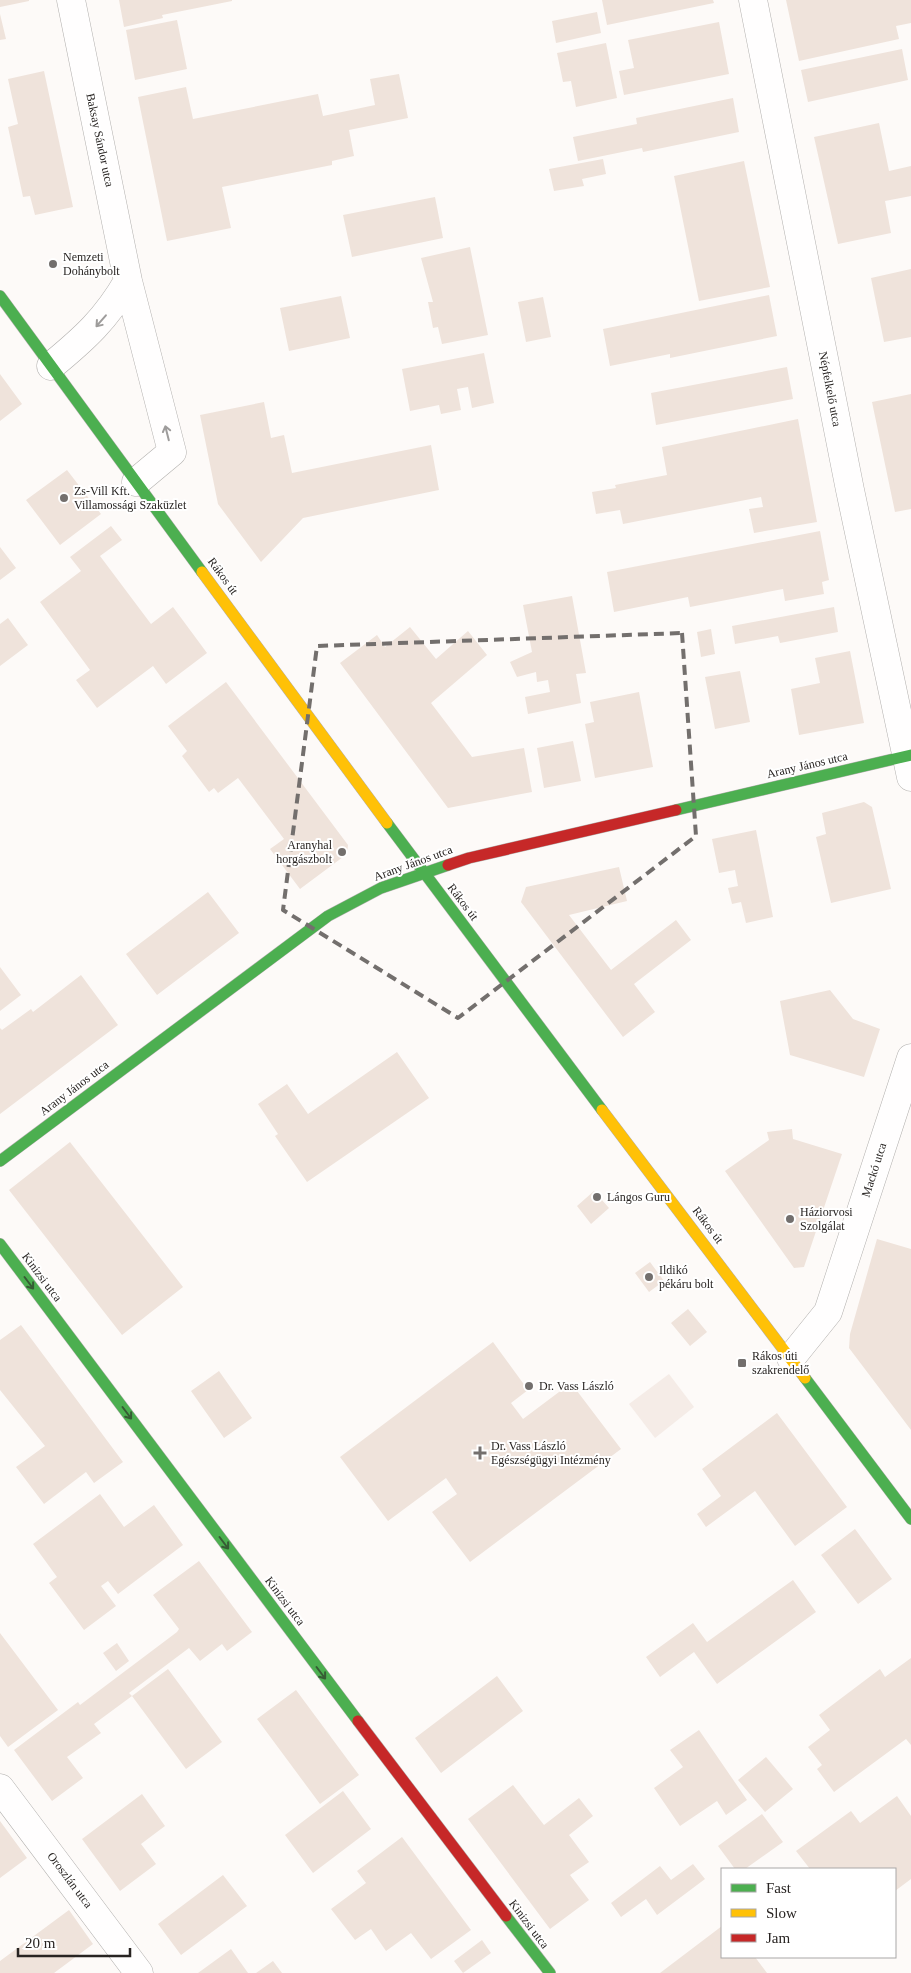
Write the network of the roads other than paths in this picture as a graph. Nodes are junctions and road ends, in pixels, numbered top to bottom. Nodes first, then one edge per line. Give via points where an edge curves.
1 (71, 0) edge
2 (753, 0) edge
3 (128, 281) junction
4 (0, 296) edge
5 (51, 366) junction
6 (136, 482) junction
7 (909, 763) edge
8 (423, 872) junction
9 (911, 1058) edge
10 (0, 1161) edge
11 (0, 1244) edge
12 (791, 1358) junction
13 (911, 1519) edge
14 (0, 1788) edge
15 (139, 1973) edge
16 (550, 1973) edge

1 - 3 street, Baksay Sándor utca
2 - 7 street, Népfelkelő utca via 850,490
3 -> 5 street via 112,309 95,328
6 -> 3 street, Baksay Sándor utca via 172,452
4 - 5 street, Rákos út
5 - 6 street, Rákos út
6 - 8 street, Rákos út
7 - 8 street, Arany János utca via 493,852
8 - 10 street, Arany János utca via 381,888 328,916
8 - 12 street, Rákos út
9 - 12 street, Mackó utca via 828,1312
11 -> 16 street, Kinizsi utca
12 - 13 street, Rákos út
14 - 15 street, Oroszlán utca

